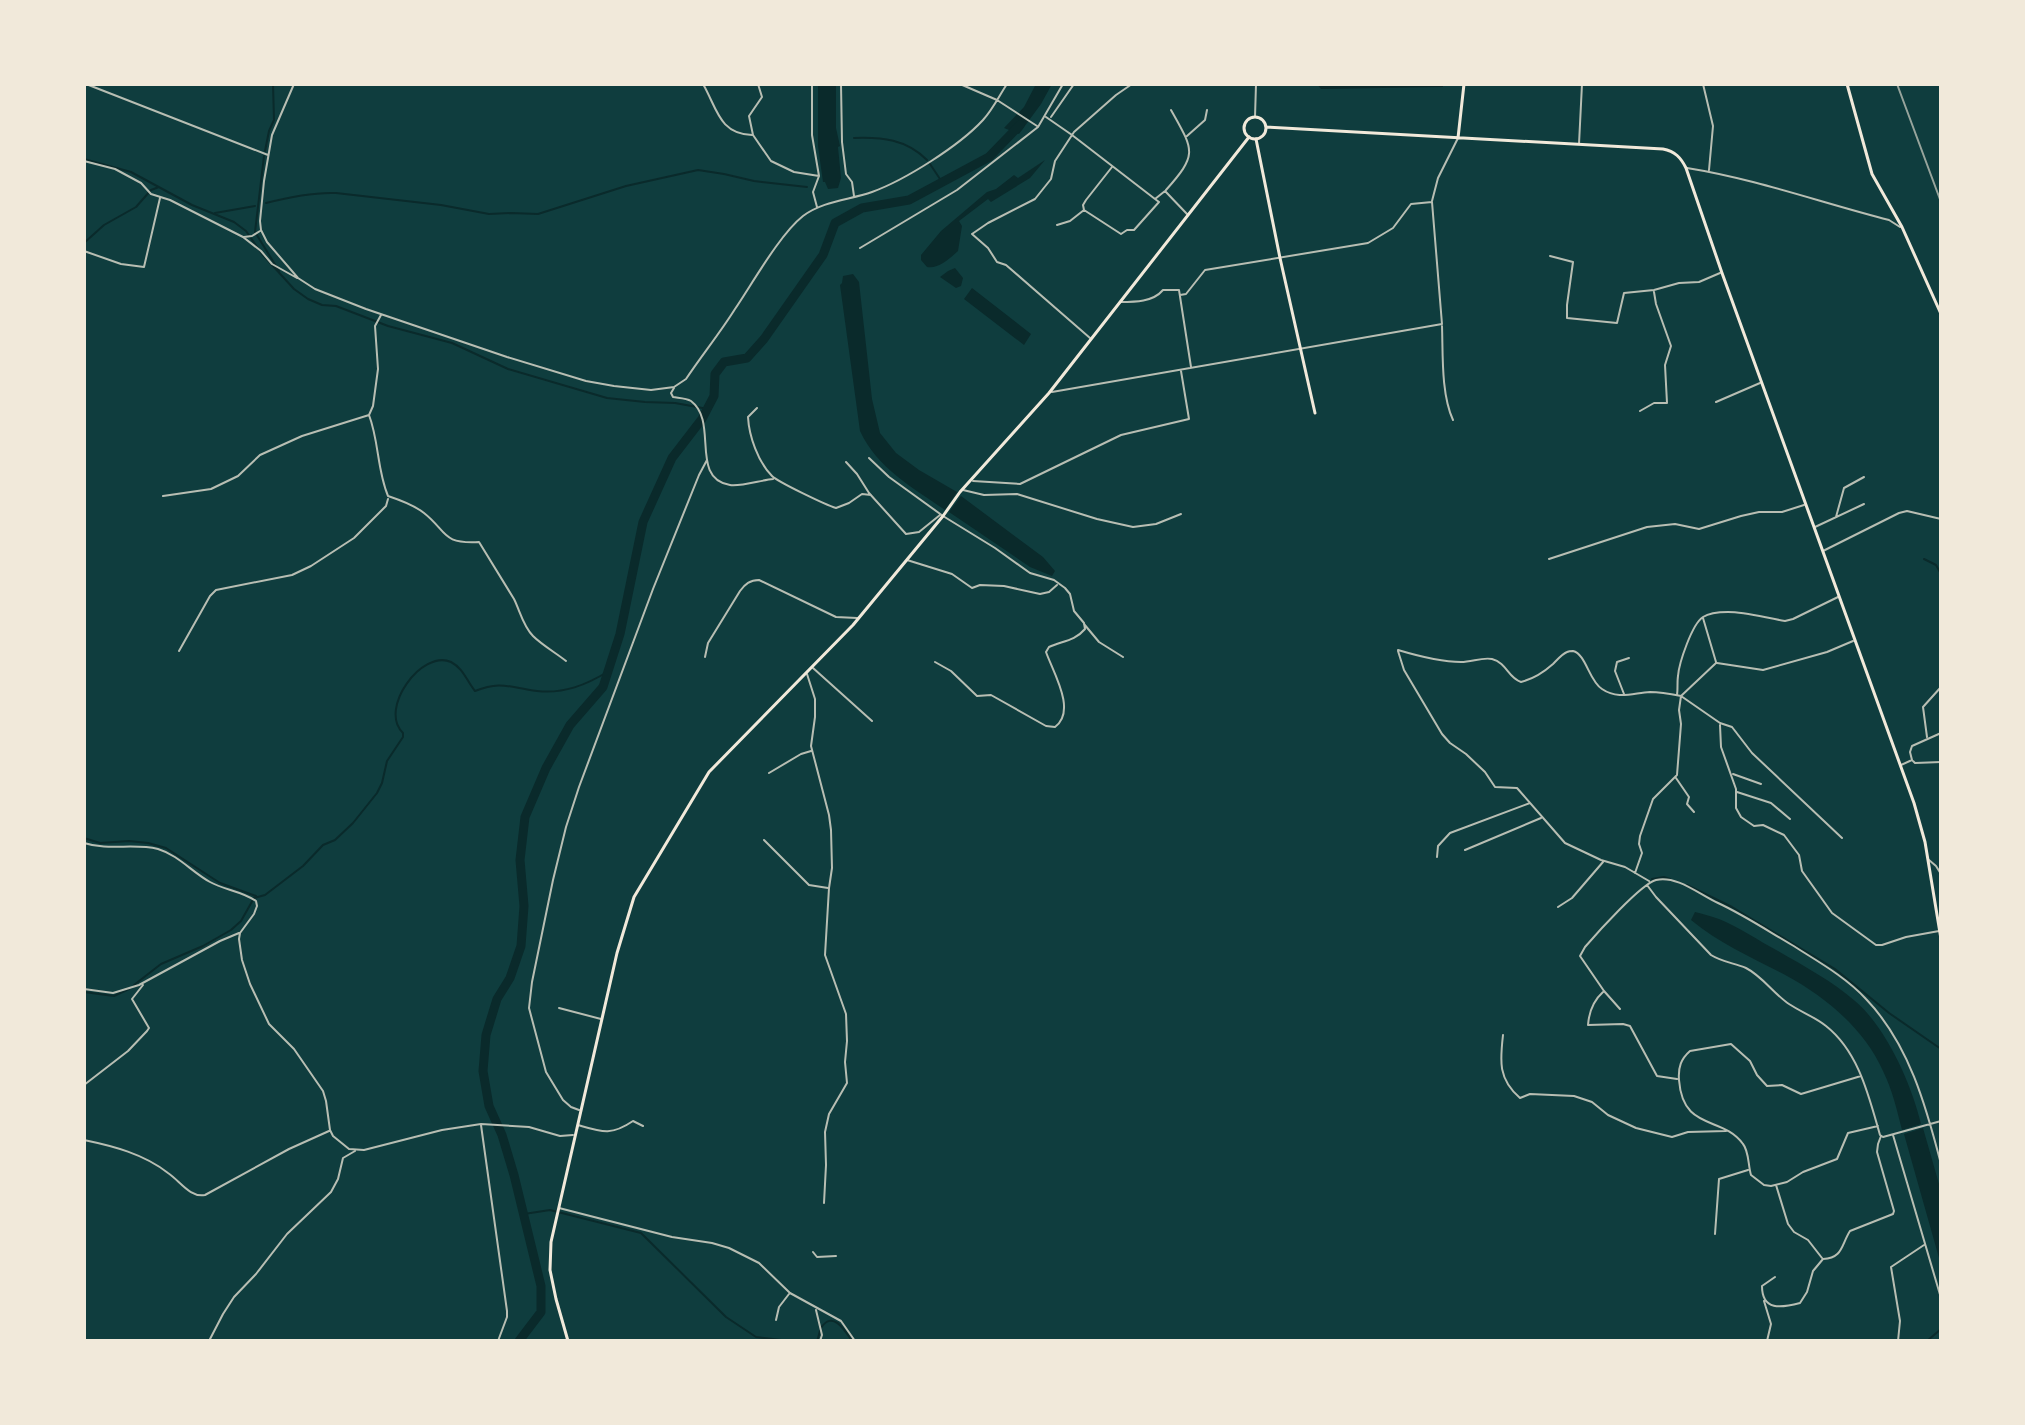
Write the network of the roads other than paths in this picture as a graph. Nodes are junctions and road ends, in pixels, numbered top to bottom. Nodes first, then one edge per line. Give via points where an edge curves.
1 (86, 84) edge
2 (294, 84) edge
3 (703, 84) edge
4 (758, 84) edge
5 (812, 84) edge
6 (841, 84) edge
7 (960, 84) edge
8 (1007, 84) edge
9 (1063, 84) edge
10 (1074, 84) edge
11 (1132, 84) edge
12 (1256, 84) edge
13 (1464, 84) edge
14 (1582, 84) edge
15 (1703, 84) edge
16 (1847, 84) edge
17 (997, 100) junction
18 (1171, 110) dead end
19 (1207, 110) dead end
20 (1045, 116) junction
21 (1255, 117) junction
22 (1050, 118) junction
23 (1037, 126) junction
24 (1266, 127) junction
25 (753, 135) junction
26 (1072, 135) junction
27 (1186, 137) junction
28 (1249, 137) junction
29 (1458, 138) junction
30 (1256, 139) junction
31 (1579, 145) junction
32 (268, 155) junction
33 (84, 161) edge
34 (1113, 166) junction
35 (1686, 168) junction
36 (1709, 172) junction
37 (819, 176) junction
38 (1165, 191) junction
39 (854, 197) junction
40 (161, 198) junction
41 (1155, 199) junction
42 (1432, 202) junction
43 (817, 208) junction
44 (1084, 210) junction
45 (1188, 216) junction
46 (1057, 225) dead end
47 (1902, 227) junction
48 (261, 230) junction
49 (243, 237) junction
50 (860, 248) dead end
51 (85, 250) edge
52 (1550, 256) dead end
53 (1280, 258) junction
54 (1722, 273) junction
55 (298, 278) junction
56 (1654, 290) junction
57 (1180, 295) junction
58 (1119, 302) junction
59 (382, 314) junction
60 (1941, 314) edge
61 (1442, 324) junction
62 (1091, 339) junction
63 (1302, 349) junction
64 (1191, 368) junction
65 (1181, 370) junction
66 (1761, 383) junction
67 (674, 387) junction
68 (1049, 393) junction
69 (1716, 402) dead end
70 (757, 408) dead end
71 (1640, 411) dead end
72 (1315, 413) dead end
73 (369, 415) junction
74 (1453, 420) dead end
75 (869, 458) dead end
76 (707, 460) junction
77 (846, 462) dead end
78 (1864, 477) dead end
79 (774, 479) junction
80 (971, 480) junction
81 (1020, 484) junction
82 (961, 491) junction
83 (1017, 494) junction
84 (871, 495) junction
85 (163, 496) dead end
86 (388, 496) junction
87 (1864, 504) dead end
88 (1805, 505) junction
89 (1181, 514) dead end
90 (943, 515) junction
91 (1835, 518) junction
92 (1941, 519) edge
93 (1814, 528) junction
94 (1822, 551) junction
95 (1549, 559) dead end
96 (906, 560) junction
97 (1059, 583) junction
98 (1839, 597) junction
99 (1703, 617) junction
100 (858, 618) junction
101 (1084, 623) junction
102 (1855, 641) junction
103 (179, 651) dead end
104 (705, 657) dead end
105 (1123, 657) dead end
106 (1629, 658) dead end
107 (566, 661) dead end
108 (935, 662) dead end
109 (1716, 663) junction
110 (812, 668) junction
111 (807, 673) junction
112 (1941, 687) edge
113 (1624, 695) junction
114 (1679, 696) junction
115 (872, 721) dead end
116 (1720, 723) junction
117 (1941, 733) edge
118 (1927, 739) junction
119 (812, 751) junction
120 (1912, 760) junction
121 (1941, 762) edge
122 (1900, 766) junction
123 (769, 773) dead end
124 (1731, 774) junction
125 (1676, 777) junction
126 (1761, 784) dead end
127 (1736, 792) junction
128 (1531, 803) junction
129 (1694, 812) dead end
130 (1542, 818) junction
131 (1790, 819) dead end
132 (1842, 838) dead end
133 (764, 840) dead end
134 (84, 843) edge
135 (1465, 850) dead end
136 (1437, 857) dead end
137 (1927, 859) junction
138 (1604, 861) junction
139 (1635, 873) junction
140 (1941, 874) edge
141 (1649, 884) junction
142 (829, 888) junction
143 (1941, 897) edge
144 (1934, 900) junction
145 (1558, 907) dead end
146 (1939, 931) edge
147 (240, 933) junction
148 (1941, 939) edge
149 (147, 981) junction
150 (84, 989) edge
151 (1604, 991) junction
152 (559, 1008) dead end
153 (1620, 1009) dead end
154 (602, 1019) junction
155 (1503, 1035) dead end
156 (1861, 1076) junction
157 (1679, 1079) junction
158 (84, 1085) edge
159 (580, 1111) junction
160 (1941, 1121) edge
161 (483, 1124) junction
162 (577, 1124) junction
163 (1929, 1124) junction
164 (643, 1126) dead end
165 (1878, 1126) junction
166 (330, 1130) junction
167 (1727, 1131) junction
168 (1893, 1134) junction
169 (575, 1135) junction
170 (1882, 1136) junction
171 (84, 1140) edge
172 (356, 1151) junction
173 (1941, 1164) edge
174 (1750, 1170) junction
175 (1776, 1185) junction
176 (824, 1203) dead end
177 (557, 1210) junction
178 (1715, 1234) dead end
179 (1925, 1245) junction
180 (813, 1252) dead end
181 (836, 1256) dead end
182 (1823, 1259) junction
183 (1775, 1277) dead end
184 (790, 1293) junction
185 (1941, 1298) edge
186 (1764, 1300) junction
187 (816, 1308) junction
188 (776, 1320) dead end
189 (209, 1341) edge
190 (498, 1341) edge
191 (568, 1341) edge
192 (820, 1341) edge
193 (855, 1341) edge
194 (1767, 1341) edge
195 (1871, 1341) edge
196 (1881, 1341) edge
197 (1898, 1341) edge

1 - 32 street
2 - 32 street
3 - 25 street via 727,128
4 - 25 street via 762,97 749,116
5 - 37 street
6 - 39 street via 842,142
7 - 17 street
8 - 17 street
9 - 20 street
10 - 22 street
11 - 26 street
12 - 21 street
13 - 29 main road
14 - 31 street
15 - 36 street via 1713,126
16 - 47 main road via 1872,174
17 - 23 street
17 - 39 street via 953,146 890,185
18 - 27 street
19 - 27 street via 1205,120
20 - 22 street
20 - 23 street
21 - 24 main road
21 - 28 main road via 1244,125
22 - 26 street
23 - 50 street via 957,190
24 - 29 main road
24 - 30 main road
25 - 37 street via 771,161
26 - 34 street
26 - 62 street via 1035,199 972,234 997,262
27 - 38 street via 1188,161
28 - 30 main road
28 - 45 main road
29 - 31 main road
29 - 42 street
30 - 53 main road
31 - 35 main road via 1669,150
32 - 48 street
33 - 40 street via 115,169
34 - 41 street
34 - 44 street
35 - 36 street
35 - 54 main road
36 - 47 street
37 - 43 street via 813,192
38 - 41 street
38 - 45 street
39 - 43 street
40 - 49 street
40 - 51 street via 144,267
41 - 44 street via 1159,202 1134,230 1121,234
42 - 53 street via 1411,204 1393,228 1368,243
42 - 61 street
43 - 67 street via 786,235 686,379
44 - 46 street
45 - 58 main road
47 - 60 main road
48 - 49 street
48 - 55 street
49 - 55 street via 272,264
52 - 56 street via 1573,262 1567,318 1617,323 1624,293
53 - 57 street via 1205,270
53 - 63 main road
54 - 56 street
54 - 66 main road
55 - 59 street
56 - 71 street via 1671,346 1665,365 1667,403
57 - 58 street via 1179,290 1163,290 1138,302
57 - 64 street
58 - 62 main road
59 - 67 street via 586,381 651,390
59 - 73 street via 375,326 378,369
61 - 63 street
61 - 74 street
62 - 68 main road
63 - 64 street
63 - 72 main road
64 - 65 street
65 - 68 street
65 - 81 street via 1189,419 1121,435
66 - 69 street
66 - 88 main road
67 - 76 street via 673,397 693,403 705,424
68 - 80 main road
70 - 79 street via 748,417 750,433
73 - 85 street via 269,451 211,489
73 - 86 street
75 - 90 street
76 - 79 street via 711,474 730,486
76 - 159 street via 579,787 532,982 529,1008 546,1072 563,1100
77 - 84 street
78 - 91 street via 1844,488
79 - 84 street via 836,508 862,494
80 - 81 street
80 - 82 main road
81 - 83 street
82 - 83 street
82 - 90 main road
83 - 89 street via 1133,527
84 - 90 street via 906,534 919,532
86 - 103 street via 386,506 362,532 319,562 298,573 213,592
86 - 107 street via 423,512 448,538 479,542 532,635
87 - 91 street
88 - 93 main road
88 - 95 street via 1699,529 1675,524 1647,527
90 - 96 main road
90 - 97 street via 1030,573
91 - 93 street
92 - 94 street via 1899,513
93 - 94 main road
94 - 98 main road
96 - 97 street via 952,574 972,588 1004,586 1040,594
96 - 100 main road
97 - 101 street
98 - 99 street via 1785,621 1731,612
98 - 102 main road
99 - 109 street
99 - 114 street via 1682,658
100 - 104 street via 836,617 753,580 740,591
100 - 110 main road
101 - 105 street via 1099,642
101 - 108 street via 1081,634 1046,652 1064,707 1062,722 1055,727 991,695 977,696
102 - 109 street via 1763,670
102 - 122 main road
106 - 113 street via 1615,668
109 - 114 street
110 - 111 main road
110 - 115 street
111 - 119 street via 815,699
111 - 154 main road via 709,772 641,883 627,917
112 - 118 street via 1923,707
113 - 114 street
113 - 128 street via 1598,687 1583,660 1569,650 1521,682 1497,660 1448,661 1398,650 1404,670 1445,738 1495,787 1517,788
114 - 116 street
114 - 125 street
116 - 124 street via 1721,747
116 - 132 street via 1732,727 1752,753
117 - 118 street
118 - 120 street via 1911,747
119 - 123 street
119 - 142 street via 829,815
120 - 121 street
120 - 122 street
122 - 137 main road via 1919,816
124 - 126 street
124 - 127 street
125 - 129 street
125 - 139 street via 1653,799
127 - 131 street via 1771,803
127 - 146 street via 1741,817 1784,835 1832,913 1874,944
128 - 130 street
128 - 136 street via 1450,833 1438,846
130 - 135 street
130 - 138 street via 1565,843
133 - 142 street via 809,885
134 - 147 street via 157,849 208,882 252,898 257,906
137 - 140 street
137 - 144 main road
138 - 139 street
138 - 145 street
139 - 141 street
141 - 151 street via 1580,956
141 - 156 street via 1711,955 1747,969 1828,1027
141 - 163 street via 1664,880 1685,886 1731,909 1865,997 1905,1058
142 - 176 street via 825,955 846,1014 847,1083 825,1132
143 - 144 street
144 - 146 main road
146 - 148 main road
147 - 149 street
147 - 166 street via 250,984 269,1024 323,1091
149 - 150 street via 118,992
149 - 158 street via 132,999 149,1028
151 - 153 street
151 - 157 street via 1588,1025 1630,1026 1657,1076
152 - 154 street
154 - 159 main road
155 - 167 street via 1500,1058 1507,1086 1520,1098 1574,1096 1636,1128 1672,1137
156 - 157 street via 1801,1094 1782,1085 1767,1086 1731,1044 1690,1051 1680,1064
156 - 165 street
157 - 167 street via 1691,1112
159 - 162 main road
160 - 163 street
161 - 169 street
161 - 172 street
161 - 190 street via 507,1311
162 - 164 street via 602,1132 619,1131 633,1121
162 - 169 main road
163 - 168 street
163 - 173 street
165 - 170 street
165 - 175 street via 1848,1133 1837,1159
166 - 171 street via 198,1196 152,1163
166 - 172 street
167 - 174 street via 1746,1148
168 - 170 street
168 - 179 street
169 - 177 main road
170 - 182 street via 1877,1152 1894,1213 1853,1229 1839,1254
172 - 189 street via 341,1160 331,1192 234,1297
174 - 175 street via 1764,1185
174 - 178 street via 1719,1179
175 - 182 street via 1788,1224
177 - 184 street via 729,1248 759,1263
177 - 191 main road via 550,1270
179 - 185 street
179 - 197 street via 1891,1267
180 - 181 street via 817,1257
182 - 186 street via 1800,1303 1774,1306
183 - 186 street via 1762,1286
184 - 187 street
184 - 188 street
186 - 194 street via 1771,1324
187 - 192 street
187 - 193 street via 841,1321
195 - 196 street

